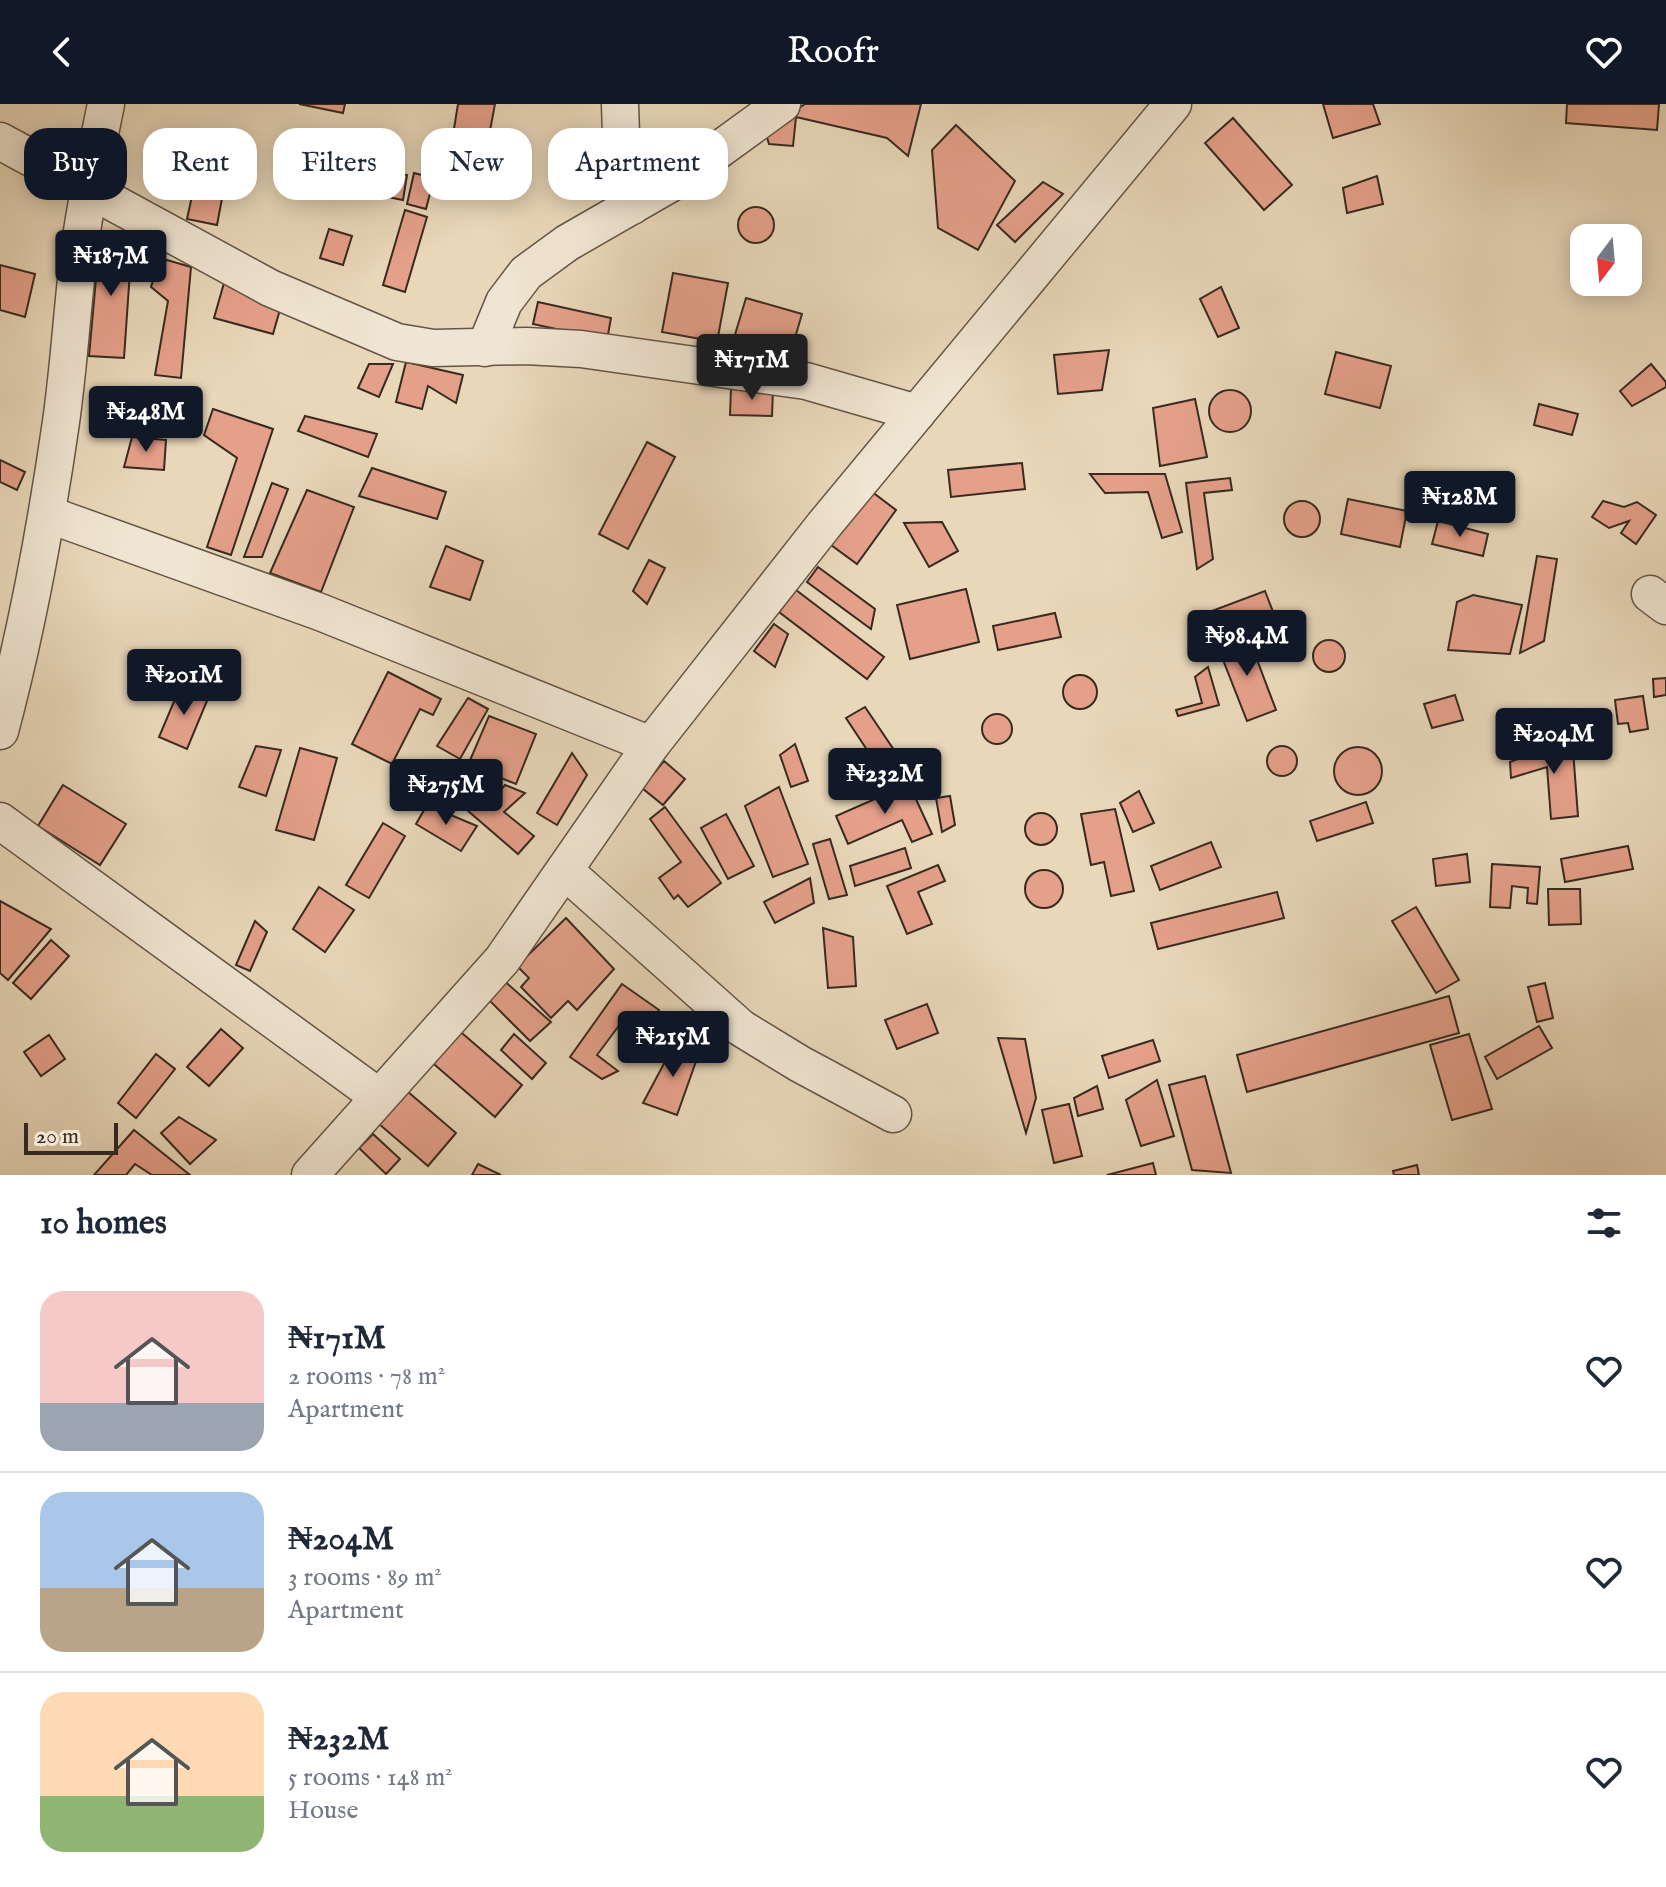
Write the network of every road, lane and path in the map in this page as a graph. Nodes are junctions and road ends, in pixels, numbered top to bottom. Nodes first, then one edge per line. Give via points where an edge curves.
1 (106, 104) edge
2 (620, 104) edge
3 (782, 104) edge
4 (1173, 104) edge
5 (101, 128) edge
6 (0, 141) edge
7 (24, 155) edge
8 (87, 200) edge
9 (105, 200) edge
10 (632, 206) junction
11 (485, 348) junction
12 (917, 413) junction
13 (47, 514) junction
14 (0, 731) edge
15 (651, 745) junction
16 (0, 821) edge
17 (565, 871) junction
18 (379, 1097) junction
19 (893, 1114) dead end
20 (310, 1175) edge

1 - 5 street
2 - 10 street via 622,163
3 - 10 street
4 - 12 street
6 - 7 street
8 - 13 street
9 - 11 street via 270,288 397,342
10 - 11 street via 526,273 504,302
11 - 12 street via 581,349 806,381
12 - 15 street
13 - 14 street
13 - 15 street via 320,612
15 - 17 street
16 - 18 street
17 - 18 street via 502,960
17 - 19 street via 741,1028
18 - 20 street

